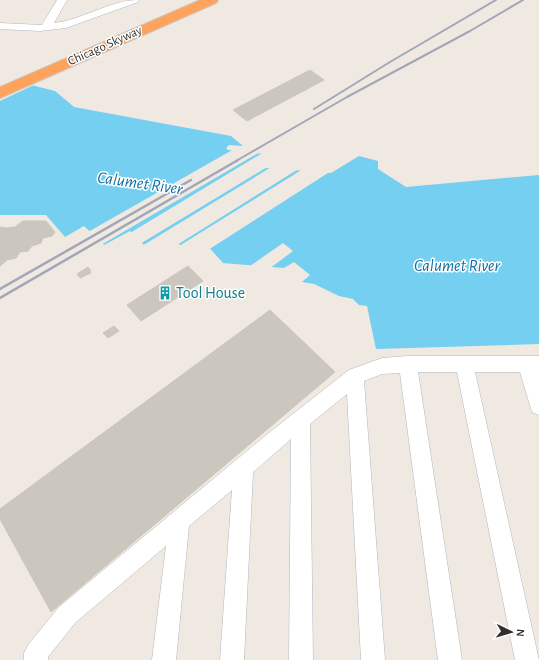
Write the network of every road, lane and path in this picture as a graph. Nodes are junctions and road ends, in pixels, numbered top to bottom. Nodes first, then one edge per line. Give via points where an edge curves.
1 (62, 0) edge
2 (134, 0) edge
3 (184, 0) edge
4 (211, 0) edge
5 (0, 26) edge
6 (46, 27) junction
7 (0, 80) edge
8 (0, 93) edge
9 (408, 364) junction
10 (464, 364) junction
11 (533, 364) edge
12 (356, 376) junction
13 (539, 406) edge
14 (300, 420) junction
15 (243, 467) junction
16 (179, 521) junction
17 (36, 660) edge
18 (164, 660) edge
19 (232, 660) edge
20 (301, 660) edge
21 (373, 660) edge
22 (450, 660) edge
23 (527, 660) edge

1 - 6 lane
2 - 6 lane via 78,22
3 - 7 highway, Chicago Skyway
4 - 8 highway, Chicago Skyway
5 - 6 lane
9 - 10 lane
9 - 12 lane via 382,366
9 - 22 lane
10 - 11 lane
10 - 23 lane
11 - 13 lane
12 - 14 lane
12 - 21 lane
14 - 15 lane
14 - 20 lane
15 - 16 lane
15 - 19 lane
16 - 17 lane via 67,615 36,653
16 - 18 lane

